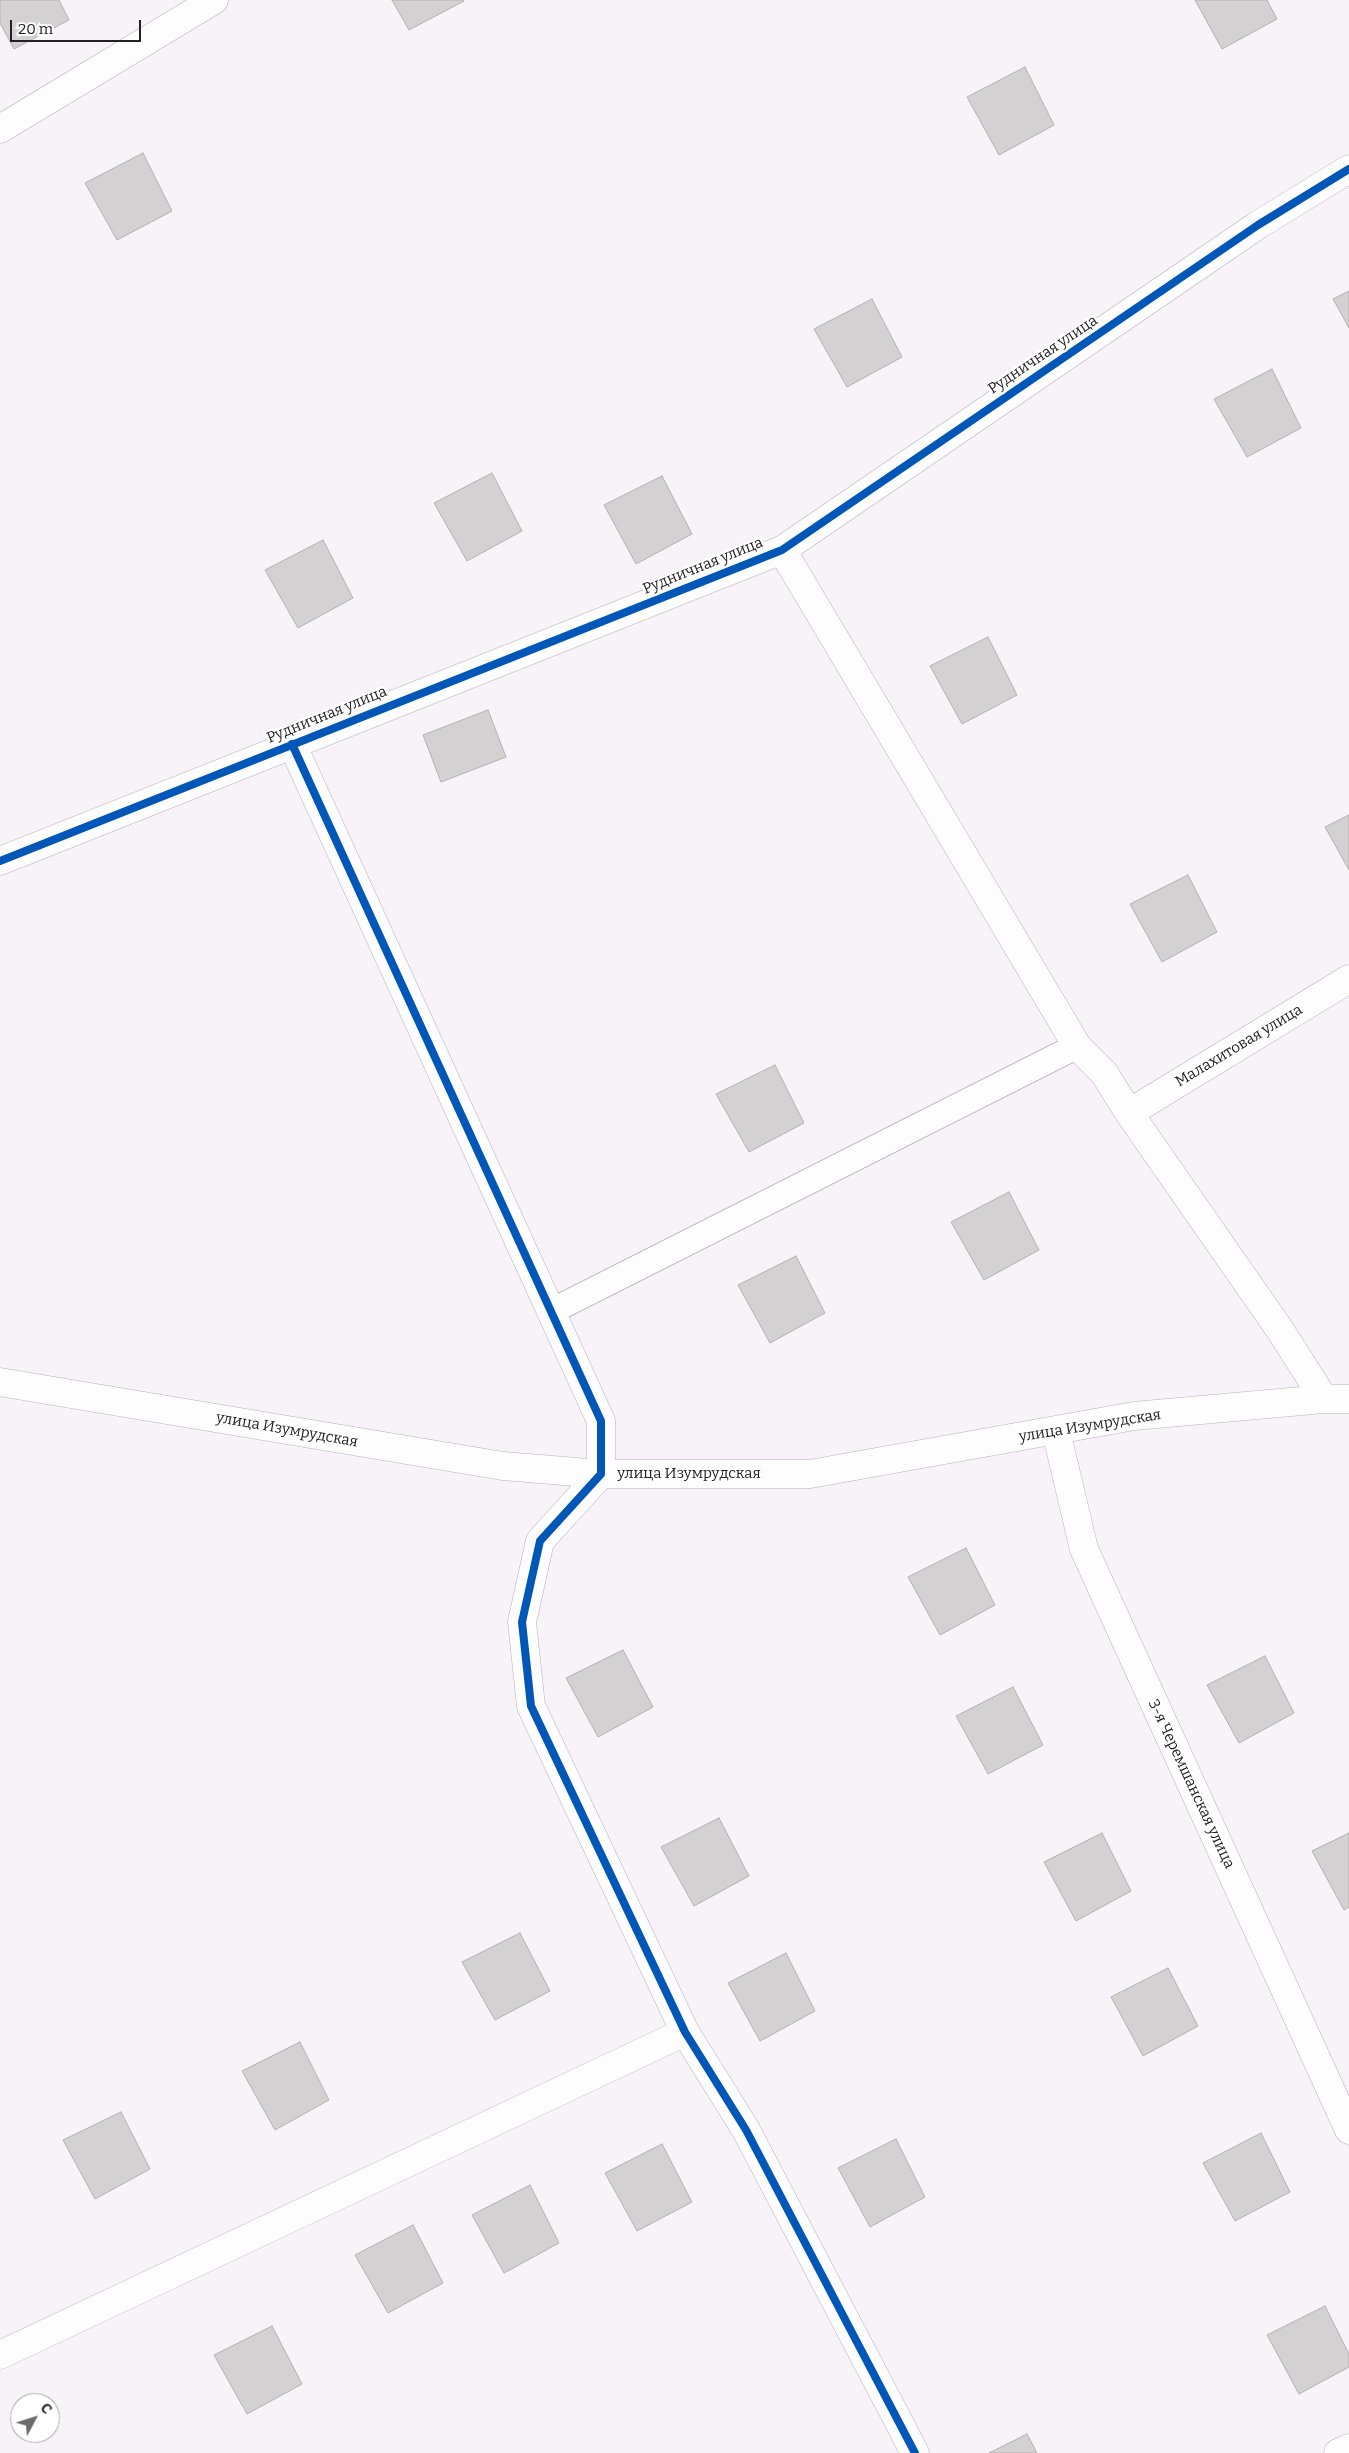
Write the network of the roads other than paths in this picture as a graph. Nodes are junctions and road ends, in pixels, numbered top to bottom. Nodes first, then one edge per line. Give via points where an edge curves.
1 (214, 0) edge
2 (0, 128) edge
3 (1349, 169) edge
4 (782, 550) junction
5 (292, 744) junction
6 (0, 861) edge
7 (1349, 979) edge
8 (1076, 1046) junction
9 (1129, 1113) junction
10 (552, 1311) junction
11 (0, 1382) edge
12 (1336, 1399) edge
13 (1056, 1431) junction
14 (601, 1474) junction
15 (684, 2032) junction
16 (1349, 2130) edge
17 (0, 2355) edge
18 (1349, 2448) edge
19 (915, 2453) edge
20 (1338, 2453) edge

1 - 2 street
3 - 4 street, Рудничная улица via 1258,225
4 - 5 street, Рудничная улица
4 - 8 street
5 - 6 street, Рудничная улица
5 - 10 street
7 - 9 street, Малахитовая улица
8 - 9 street via 1104,1073
8 - 10 lane
9 - 12 street via 1280,1330
10 - 14 street via 601,1421
11 - 14 street, улица Изумрудская via 503,1466
12 - 13 street, улица Изумрудская via 1134,1416
13 - 14 street, улица Изумрудская via 810,1474
13 - 16 street, 3-я Черемшанская улица via 1084,1549
14 - 15 street via 540,1541 522,1622 531,1706
15 - 17 street
15 - 19 street via 746,2130
18 - 20 street

